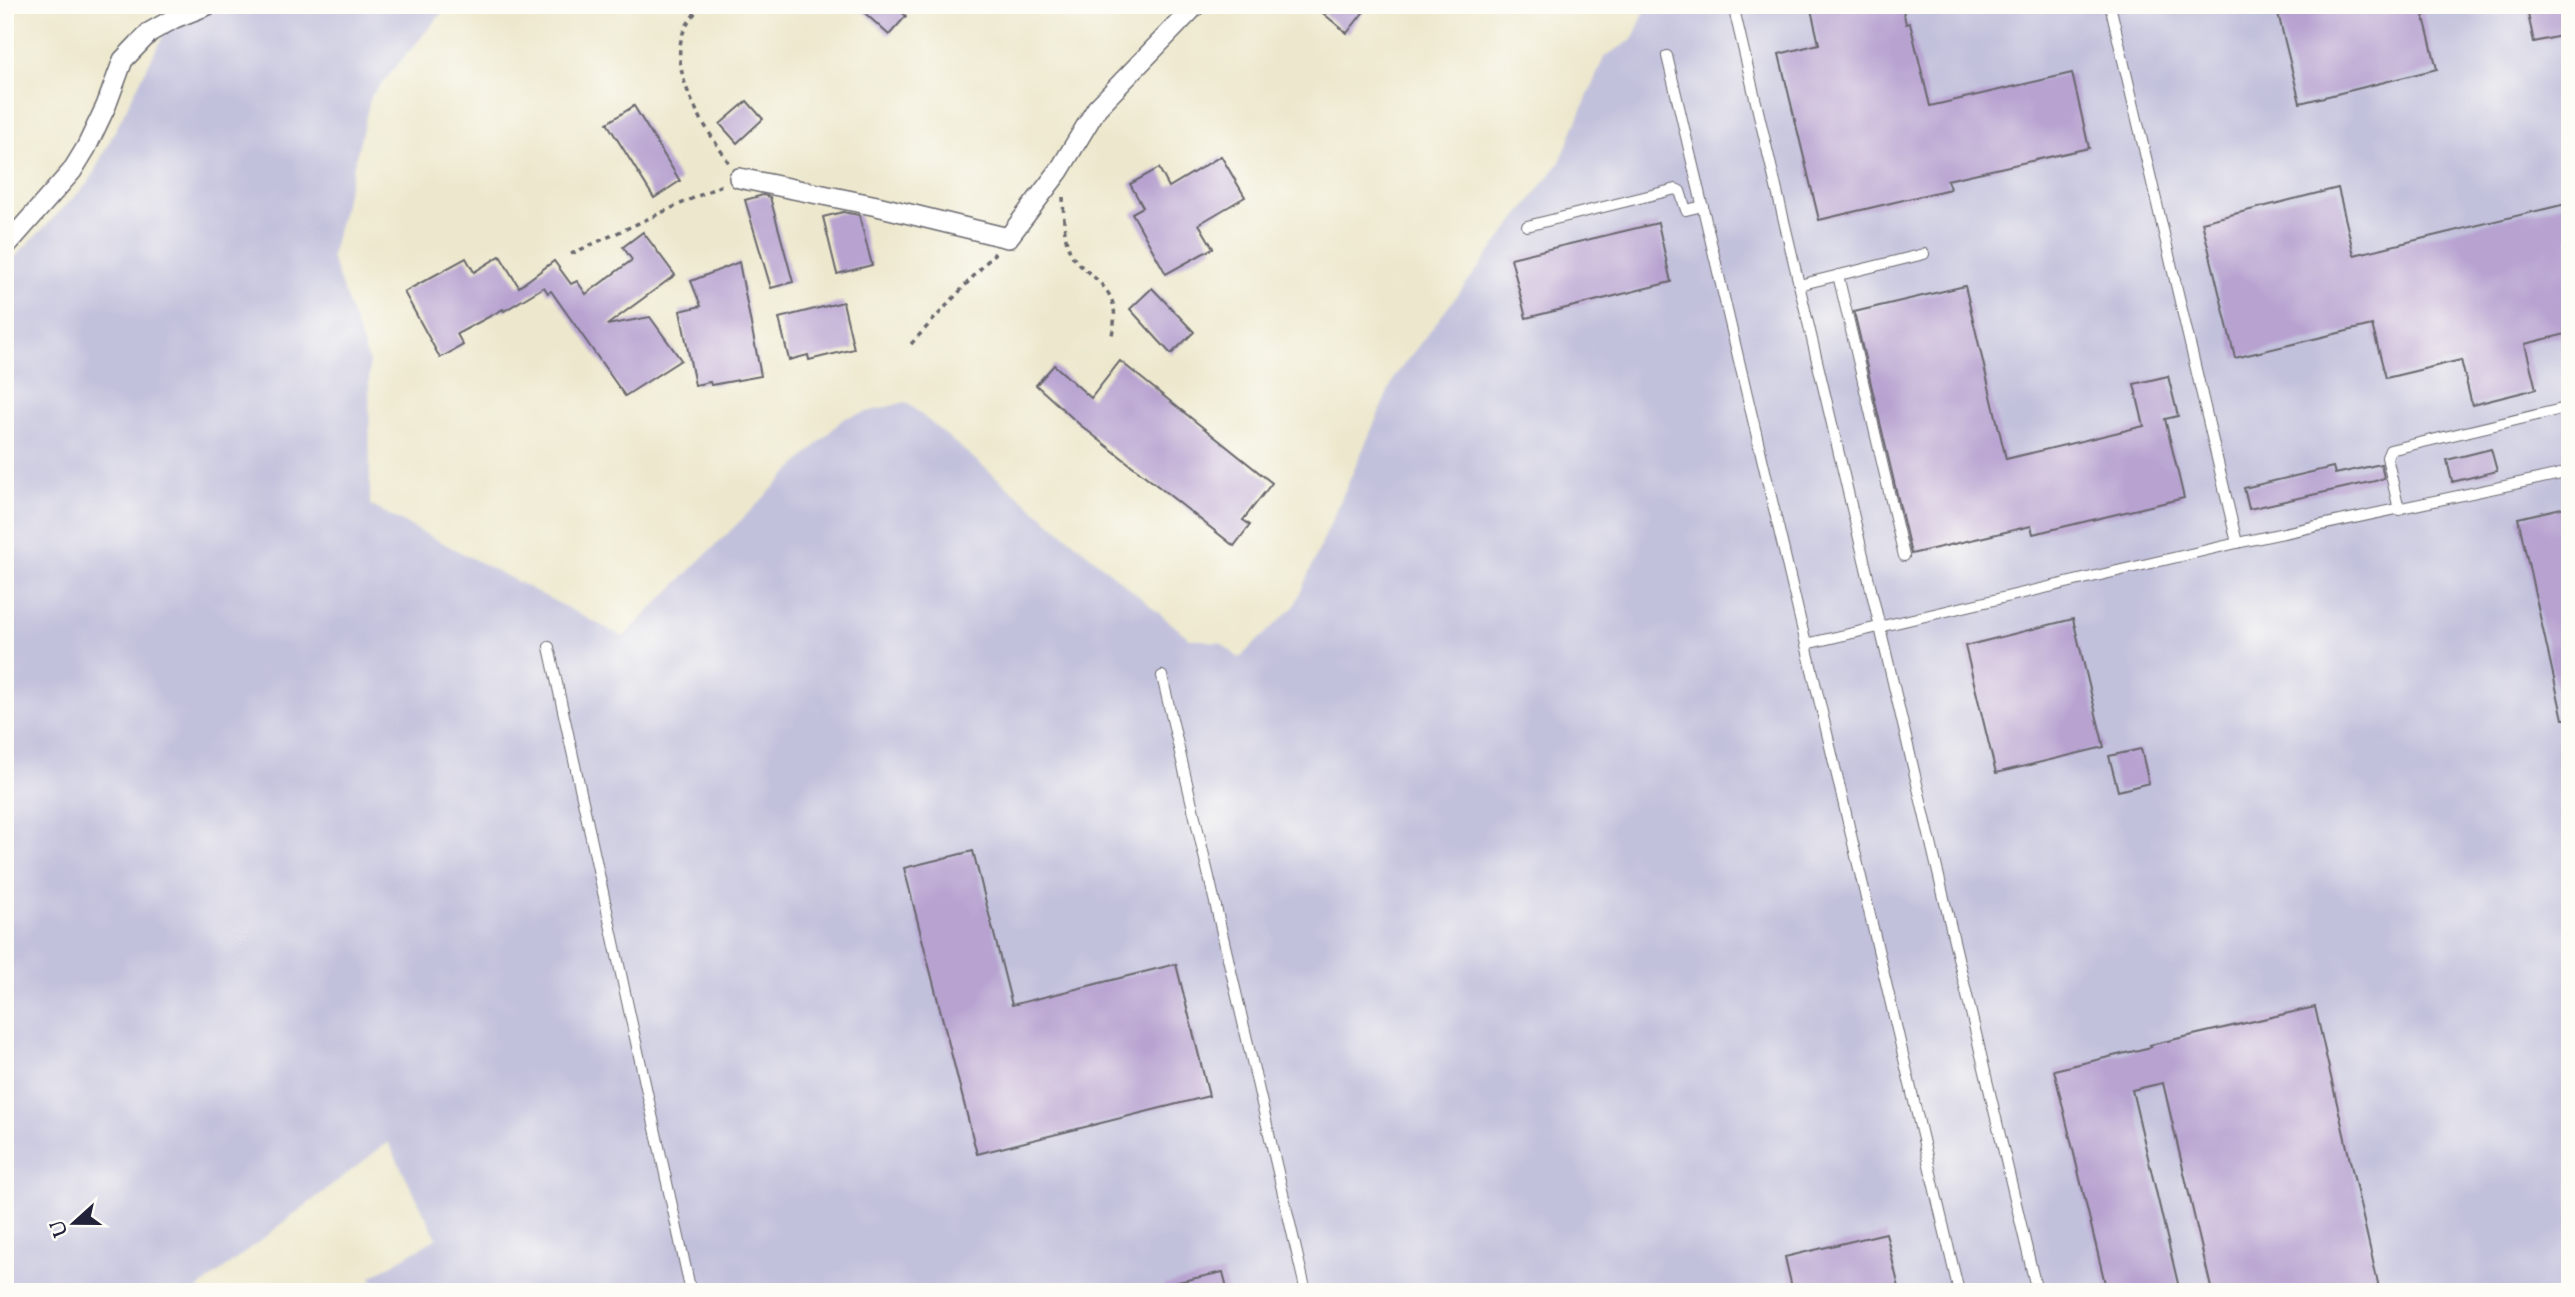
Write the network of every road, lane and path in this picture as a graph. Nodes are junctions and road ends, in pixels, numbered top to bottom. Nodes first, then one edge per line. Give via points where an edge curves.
1 (208, 5) edge
2 (701, 5) edge
3 (1196, 5) edge
4 (1733, 5) edge
5 (2110, 5) edge
6 (1667, 55) dead end
7 (1059, 171) junction
8 (738, 178) junction
9 (1703, 206) junction
10 (1527, 226) dead end
11 (1008, 238) junction
12 (5, 247) edge
13 (571, 254) dead end
14 (1924, 254) dead end
15 (1838, 275) junction
16 (1799, 285) junction
17 (1111, 339) dead end
18 (911, 344) dead end
19 (2570, 407) edge
20 (2570, 472) edge
21 (2399, 510) junction
22 (2236, 543) junction
23 (1904, 556) dead end
24 (1880, 626) junction
25 (1806, 644) junction
26 (549, 647) dead end
27 (1162, 676) dead end
28 (691, 1292) edge
29 (1306, 1292) edge
30 (1959, 1292) edge
31 (2036, 1292) edge

1 - 12 street via 150,32 123,60 106,106 72,171
2 - 8 path via 683,33 680,56 685,82 697,115
3 - 7 street via 1097,108
4 - 16 lane
5 - 22 lane
6 - 9 lane
7 - 11 street
7 - 17 path via 1071,254 1113,302
8 - 11 street
8 - 13 path
9 - 10 lane via 1686,210 1681,191 1676,189
9 - 25 lane
11 - 18 path
14 - 15 lane
15 - 16 lane
15 - 23 lane
16 - 24 lane
19 - 21 lane via 2390,450 2387,457
20 - 21 lane
21 - 22 lane
22 - 24 lane
24 - 25 lane
24 - 31 lane
25 - 30 lane
26 - 28 lane
27 - 29 lane

